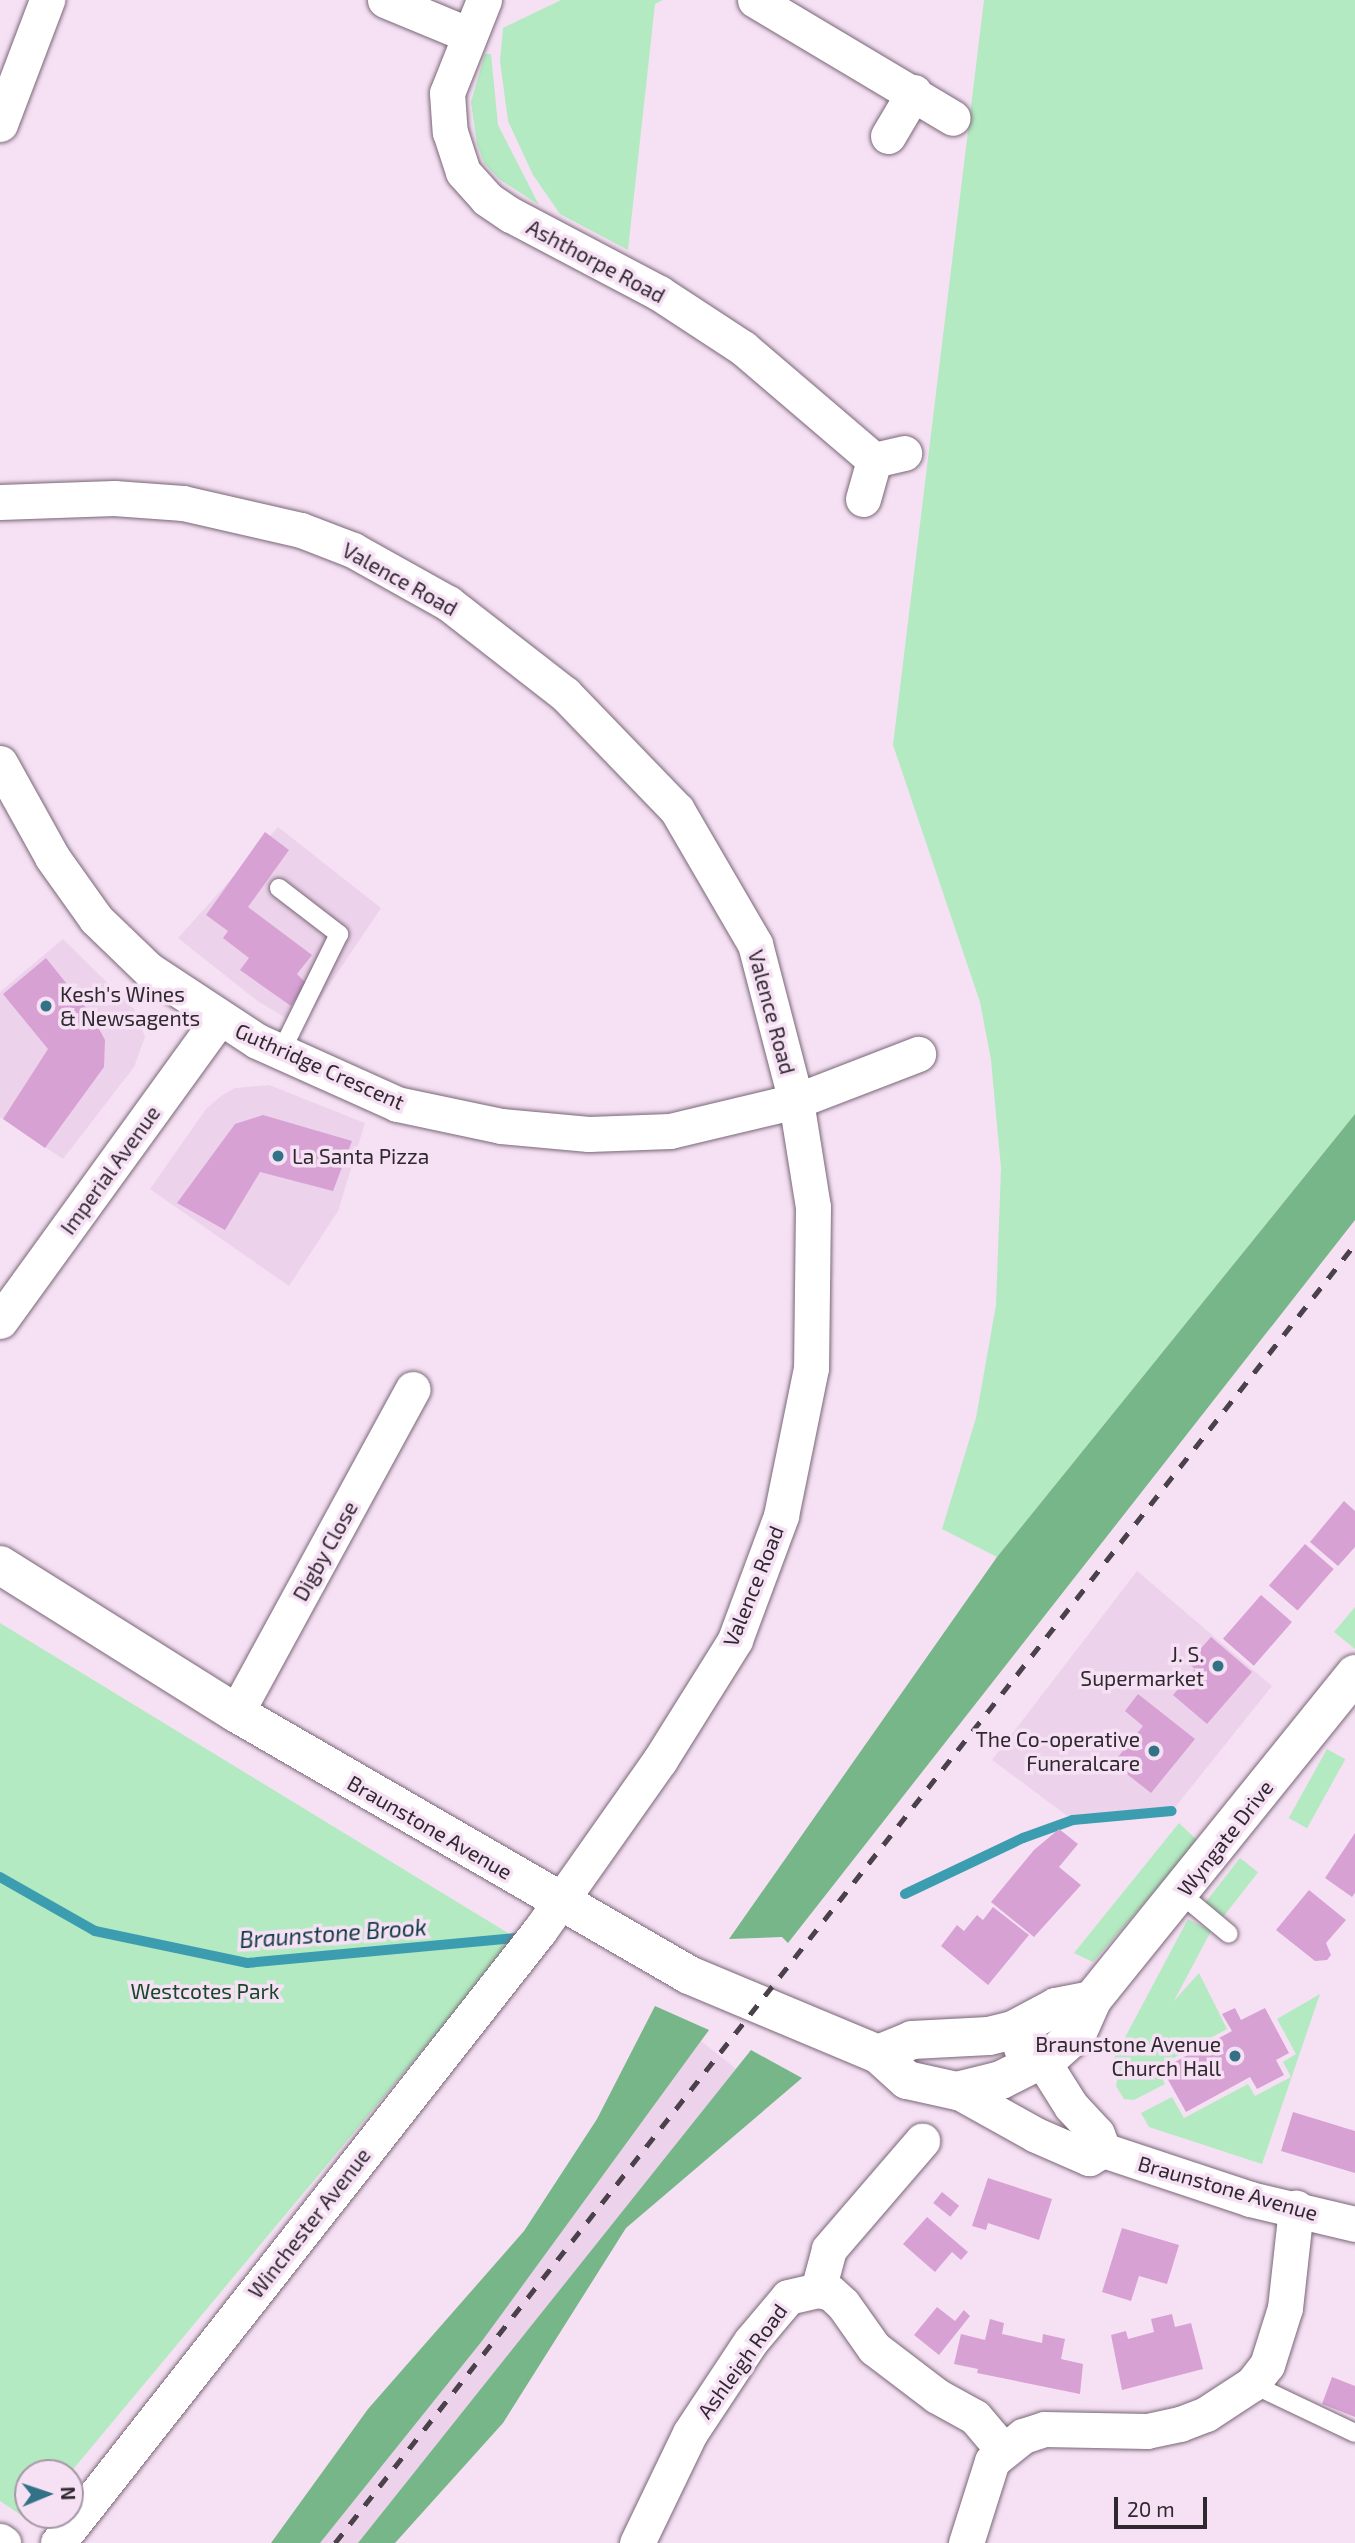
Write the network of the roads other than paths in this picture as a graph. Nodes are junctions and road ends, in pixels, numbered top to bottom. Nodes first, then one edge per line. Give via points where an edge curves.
1 (47, 0) edge
2 (386, 0) edge
3 (484, 0) edge
4 (755, 0) edge
5 (467, 34) junction
6 (914, 92) junction
7 (953, 118) dead end
8 (0, 124) edge
9 (888, 136) dead end
10 (863, 499) dead end
11 (0, 502) edge
12 (0, 763) edge
13 (279, 888) dead end
14 (219, 1019) junction
15 (281, 1052) junction
16 (918, 1054) dead end
17 (796, 1101) junction
18 (0, 1321) edge
19 (413, 1389) dead end
20 (0, 1565) edge
21 (1355, 1674) edge
22 (236, 1713) junction
23 (1181, 1894) junction
24 (556, 1901) junction
25 (1229, 1934) dead end
26 (1023, 2052) junction
27 (878, 2054) junction
28 (957, 2091) junction
29 (1036, 2135) junction
30 (922, 2141) dead end
31 (1103, 2150) junction
32 (1296, 2208) junction
33 (1355, 2224) edge
34 (818, 2290) junction
35 (1252, 2384) junction
36 (1355, 2433) edge
37 (1003, 2450) junction
38 (58, 2543) edge
39 (636, 2543) edge
40 (966, 2543) edge

1 - 8 street
2 - 5 street
3 - 5 street, Ashthorpe Road
4 - 6 street
5 - 10 street, Ashthorpe Road via 447,93 450,132 463,172 486,199 659,293 743,348 889,457
6 - 7 street
6 - 9 street
11 - 17 street, Valence Road via 114,498 244,514 353,550 449,603 565,694 677,810 755,944
12 - 14 street, Guthridge Crescent via 52,857 96,919 149,970
13 - 15 lane via 339,934
14 - 15 street, Guthridge Crescent
14 - 18 street, Imperial Avenue
15 - 17 street, Guthridge Crescent via 397,1104 501,1126 589,1134 670,1131
16 - 17 street, Guthridge Crescent
17 - 24 street, Valence Road via 813,1206 811,1368 781,1516 735,1640 660,1760
19 - 22 street, Digby Close
20 - 22 street, Braunstone Avenue
21 - 23 street, Wyngate Drive
22 - 24 street, Braunstone Avenue
23 - 25 lane
23 - 26 street, Wyngate Drive via 1092,2000 1078,2032
24 - 27 street, Braunstone Avenue via 688,1975
24 - 38 street, Winchester Avenue via 540,1930
26 - 27 street via 989,2036 912,2040
26 - 28 street
26 - 29 street via 1020,2104
26 - 31 street via 1097,2134
27 - 28 street, Braunstone Avenue via 906,2080
28 - 29 street, Braunstone Avenue
29 - 31 street, Braunstone Avenue via 1088,2158
30 - 34 street via 829,2249
31 - 32 street, Braunstone Avenue via 1250,2199
32 - 33 street, Braunstone Avenue
32 - 35 street via 1285,2308 1267,2365
34 - 37 street via 843,2304 874,2348 937,2396 975,2417
34 - 39 street, Ashleigh Road via 788,2297 751,2342 690,2434
35 - 36 lane
35 - 37 street via 1206,2414 1180,2424 1147,2431 1044,2429
37 - 40 street via 983,2478

